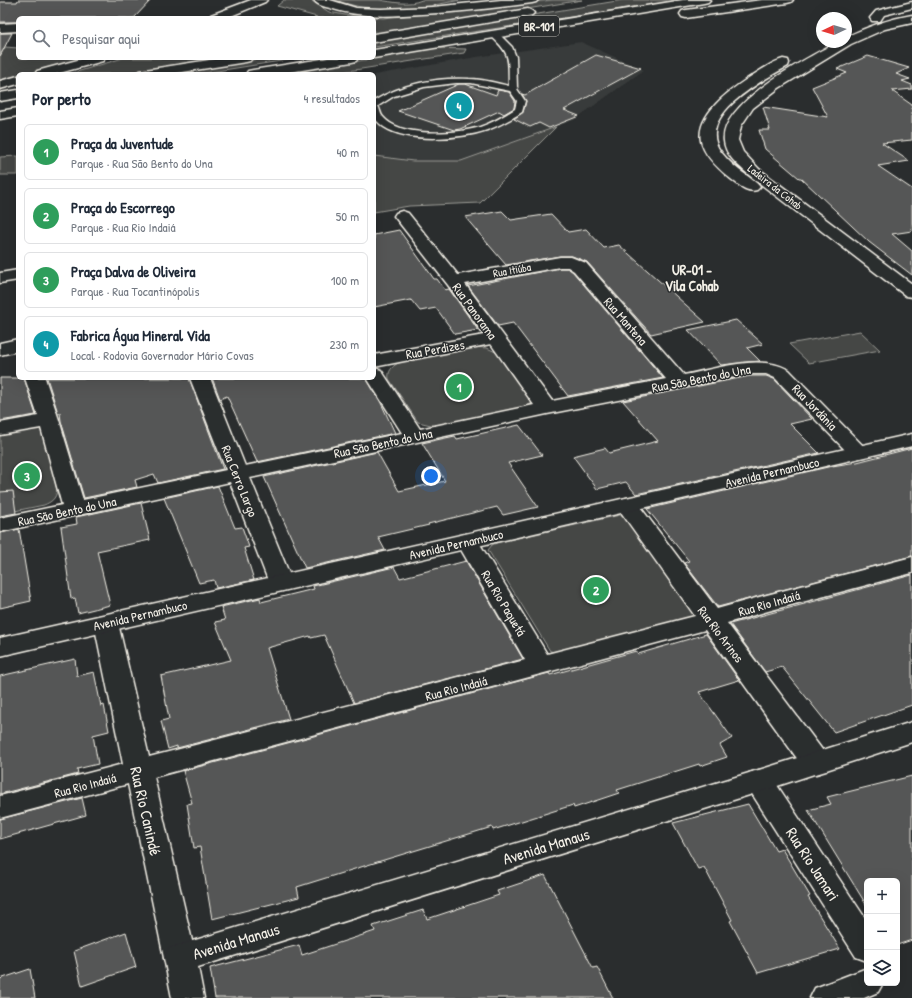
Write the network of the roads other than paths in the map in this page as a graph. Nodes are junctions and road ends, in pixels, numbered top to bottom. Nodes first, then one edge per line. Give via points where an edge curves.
1 (261, 0) edge
2 (320, 0) edge
3 (532, 0) edge
4 (704, 0) edge
5 (787, 0) edge
6 (912, 5) edge
7 (540, 11) dead end
8 (912, 12) edge
9 (220, 16) edge
10 (876, 18) junction
11 (912, 19) edge
12 (858, 23) dead end
13 (16, 27) edge
14 (0, 28) edge
15 (500, 33) junction
16 (376, 38) edge
17 (376, 54) edge
18 (793, 56) dead end
19 (92, 60) edge
20 (233, 60) edge
21 (340, 60) edge
22 (49, 72) edge
23 (158, 72) edge
24 (265, 72) edge
25 (16, 81) edge
26 (0, 85) edge
27 (513, 89) junction
28 (16, 94) edge
29 (0, 97) edge
30 (376, 104) edge
31 (16, 112) edge
32 (376, 112) edge
33 (0, 115) edge
34 (402, 216) dead end
35 (571, 262) joint
36 (16, 274) edge
37 (0, 278) edge
38 (454, 281) junction
39 (912, 292) edge
40 (912, 305) edge
41 (495, 338) junction
42 (16, 346) edge
43 (0, 349) edge
44 (376, 360) edge
45 (768, 367) joint
46 (376, 377) edge
47 (36, 380) edge
48 (201, 380) edge
49 (679, 382) junction
50 (547, 408) junction
51 (48, 420) junction
52 (0, 429) edge
53 (414, 436) junction
54 (912, 440) edge
55 (858, 452) junction
56 (238, 475) junction
57 (627, 505) junction
58 (74, 509) junction
59 (0, 525) edge
60 (468, 541) junction
61 (912, 565) edge
62 (281, 583) junction
63 (710, 620) junction
64 (106, 623) junction
65 (0, 647) edge
66 (541, 665) junction
67 (912, 732) edge
68 (816, 763) junction
69 (137, 771) junction
70 (759, 781) junction
71 (0, 807) edge
72 (864, 942) edge
73 (180, 958) junction
74 (864, 983) edge
75 (188, 998) edge
76 (826, 998) edge

1 - 9 main road
2 - 3 main road via 348,10 371,13 436,10
4 - 15 main road, BR-101
5 - 15 main road via 558,31
6 - 10 main road via 880,13
7 - 16 main road, BR-101
8 - 10 main road
10 - 12 main road
11 - 39 main road, Ladeira da Cohab via 864,33 767,90 739,116 734,123 731,140 737,154 754,172
13 - 14 main road
15 - 17 main road, BR-101
15 - 27 lane via 512,57
18 - 40 main road, Ladeira da Cohab via 743,87 716,112 707,130 709,145 739,178
19 - 22 main road
20 - 23 main road
21 - 24 main road
25 - 26 main road
27 - 30 lane via 471,81 456,81 423,85 391,94
27 - 32 lane via 522,101 519,110 504,120 479,130 449,135 403,132 382,122
28 - 29 main road
31 - 33 main road
34 - 38 main road, Rua Panorama
35 - 38 main road, Rua Itiúba
35 - 49 main road, Rua Mantena via 580,267
36 - 37 main road
38 - 41 main road, Rua Panorama
41 - 44 main road, Rua Perdizes
41 - 50 main road, Rua Panorama
42 - 43 main road
45 - 49 main road, Rua São Bento do Una via 750,368
45 - 55 main road, Rua Jordânia via 782,374
46 - 53 main road
47 - 51 main road
48 - 56 main road, Rua Cerro Largo
49 - 50 main road, Rua São Bento do Una
50 - 53 main road, Rua São Bento do Una
51 - 52 main road
51 - 58 main road
53 - 56 main road, Rua São Bento do Una
54 - 55 main road, Avenida Pernambuco
55 - 57 main road, Avenida Pernambuco
56 - 58 main road, Rua São Bento do Una
56 - 62 main road, Rua Cerro Largo
57 - 60 main road, Avenida Pernambuco
57 - 63 main road, Rua Rio Arinos
58 - 59 main road, Rua São Bento do Una
60 - 62 main road, Avenida Pernambuco
60 - 66 main road, Rua Rio Paquetá
61 - 63 main road, Rua Rio Indaiá
62 - 64 main road, Avenida Pernambuco
63 - 66 main road, Rua Rio Indaiá
63 - 68 main road, Rua Rio Arinos
64 - 65 main road, Avenida Pernambuco
64 - 69 main road, Rua Rio Canindé
66 - 69 main road, Rua Rio Indaiá
67 - 68 main road, Avenida Manaus
68 - 70 main road, Avenida Manaus
69 - 71 main road, Rua Rio Indaiá
69 - 73 main road, Rua Rio Canindé
70 - 72 main road, Rua Rio Jamari
70 - 73 main road, Avenida Manaus
73 - 75 main road, Rua Rio Canindé
74 - 76 main road

